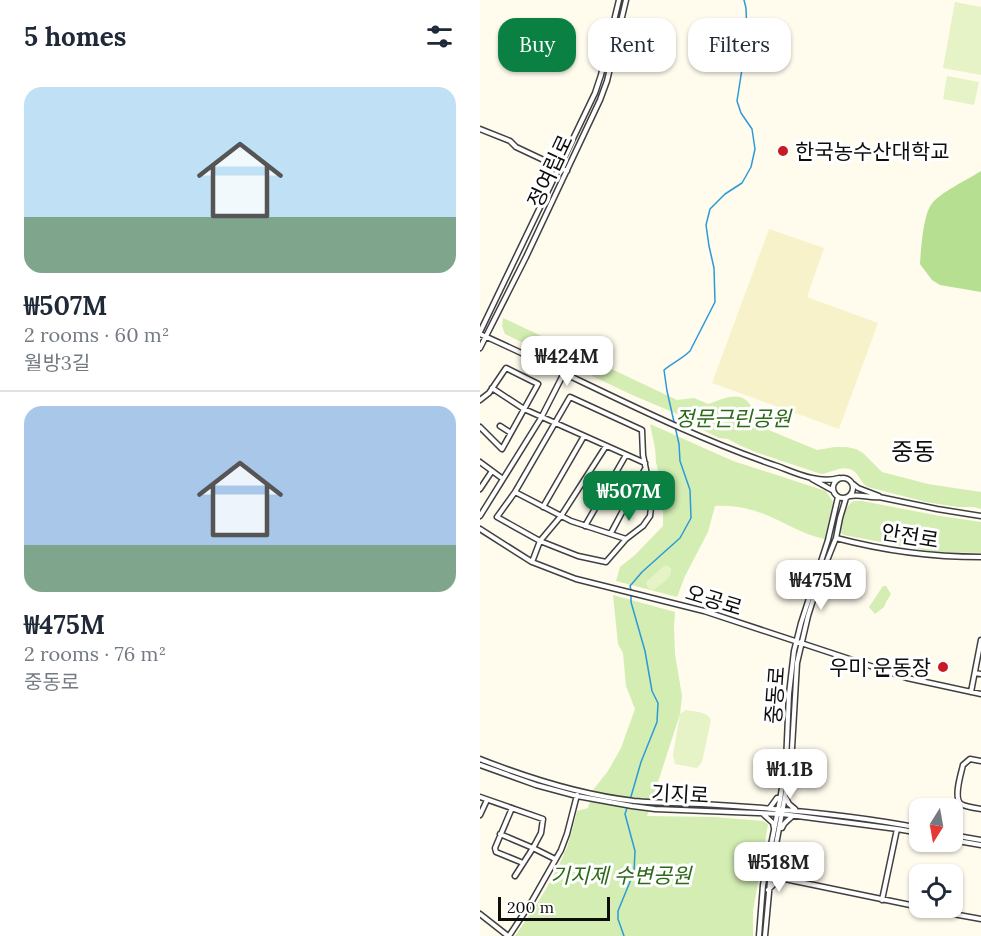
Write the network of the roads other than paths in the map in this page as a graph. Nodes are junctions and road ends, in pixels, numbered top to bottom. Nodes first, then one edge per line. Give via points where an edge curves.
1 (619, 0) edge
2 (626, 0) edge
3 (580, 123) junction
4 (587, 127) junction
5 (480, 129) edge
6 (560, 168) junction
7 (567, 171) junction
8 (480, 333) edge
9 (486, 337) junction
10 (480, 348) edge
11 (564, 373) junction
12 (492, 388) junction
13 (480, 400) edge
14 (524, 409) junction
15 (541, 418) junction
16 (554, 423) junction
17 (500, 426) dead end
18 (480, 427) edge
19 (511, 433) junction
20 (584, 436) junction
21 (606, 446) junction
22 (626, 455) junction
23 (480, 462) edge
24 (645, 463) junction
25 (646, 469) junction
26 (492, 471) junction
27 (809, 477) junction
28 (839, 478) junction
29 (503, 479) junction
30 (853, 484) junction
31 (480, 489) edge
32 (833, 490) junction
33 (515, 492) junction
34 (838, 497) junction
35 (848, 497) junction
36 (879, 497) junction
37 (543, 507) junction
38 (480, 516) edge
39 (561, 516) junction
40 (981, 516) edge
41 (585, 526) junction
42 (480, 529) edge
43 (611, 533) junction
44 (836, 538) junction
45 (626, 539) junction
46 (540, 542) junction
47 (981, 557) edge
48 (532, 562) junction
49 (981, 640) edge
50 (796, 642) junction
51 (802, 644) junction
52 (980, 650) edge
53 (975, 673) junction
54 (981, 674) edge
55 (971, 692) junction
56 (981, 694) edge
57 (480, 759) edge
58 (981, 761) edge
59 (480, 765) edge
60 (578, 790) junction
61 (576, 796) junction
62 (480, 797) edge
63 (594, 797) junction
64 (783, 798) junction
65 (487, 800) junction
66 (512, 808) junction
67 (768, 809) junction
68 (981, 809) edge
69 (796, 811) junction
70 (780, 812) junction
71 (763, 813) junction
72 (480, 815) edge
73 (792, 816) junction
74 (777, 828) junction
75 (897, 829) junction
76 (909, 829) edge
77 (909, 830) edge
78 (500, 834) junction
79 (963, 837) edge
80 (981, 840) edge
81 (963, 842) edge
82 (981, 845) edge
83 (533, 848) junction
84 (555, 858) junction
85 (522, 863) junction
86 (771, 871) junction
87 (514, 876) dead end
88 (780, 878) junction
89 (768, 890) junction
90 (882, 900) junction
91 (909, 905) edge
92 (480, 914) edge
93 (963, 915) edge
94 (485, 918) junction
95 (981, 919) edge
96 (480, 923) edge
97 (508, 936) edge
98 (759, 936) edge
99 (765, 936) edge

1 - 3 street, 정여립로 via 601,75
2 - 4 street, 정여립로 via 607,81
3 - 4 street
3 - 6 street, 정여립로
4 - 7 street, 정여립로
5 - 6 street
6 - 7 street
6 - 8 street, 정여립로
7 - 9 street, 정여립로
8 - 9 street
9 - 10 street, 정여립로
9 - 11 street
11 - 15 street
11 - 27 street via 692,432
12 - 13 street
12 - 14 street
12 - 14 street via 506,368 538,384
14 - 15 street
14 - 19 street
15 - 16 street
15 - 29 street
16 - 20 street
16 - 24 street via 570,397 642,430
16 - 33 street
17 - 19 street
18 - 19 street via 502,448
20 - 21 street
20 - 37 street
21 - 22 street
21 - 39 street
22 - 24 street
22 - 41 street
23 - 26 street
24 - 25 street
25 - 43 street
25 - 45 street via 651,516
26 - 29 street
26 - 31 street
27 - 28 street
27 - 32 street
28 - 30 street via 849,479
28 - 32 street
29 - 38 street
30 - 35 street
30 - 36 street
32 - 34 street
33 - 37 street
33 - 46 street via 497,517
34 - 35 street
34 - 50 street, 중동로
35 - 36 street
35 - 44 street, 중동로
36 - 40 street
37 - 39 street
39 - 41 street
39 - 46 street
41 - 43 street
42 - 48 street, 오공로
43 - 45 street
44 - 47 street, 안전로 via 915,554
44 - 51 street, 중동로 via 815,593
45 - 46 street via 606,562
46 - 48 street
48 - 50 street, 오공로 via 576,579 704,612
49 - 52 street
50 - 51 street, 오공로
50 - 64 street, 중동로
51 - 55 street, 오공로 via 907,678
51 - 64 street, 중동로 via 795,684 791,765
52 - 53 street
53 - 54 street
53 - 55 street
55 - 56 street, 오공로
57 - 60 street, 기지로
58 - 68 street via 970,759 963,765 957,797 964,806
59 - 61 street, 기지로
60 - 61 street
60 - 63 street, 기지로
61 - 63 street, 기지로
61 - 84 street via 567,834
62 - 65 street
63 - 67 street, 기지로
63 - 71 street, 기지로 via 655,809
64 - 67 street via 777,798
64 - 69 street
64 - 70 street, 중동로
65 - 66 street
65 - 72 street
66 - 78 street
66 - 83 street via 543,819
67 - 70 street, 기지로
69 - 70 street, 기지로
69 - 76 street, 기지로
70 - 71 street, 기지로
70 - 73 street, 기지로
70 - 74 street, 중동로
71 - 74 street
73 - 74 street via 782,828
73 - 75 street, 기지로
74 - 86 street, 중동로
74 - 98 street, 중동로 via 764,885
75 - 77 street, 기지로
75 - 90 street
78 - 83 street
78 - 85 street via 496,852
79 - 80 street
81 - 82 street
83 - 84 street
83 - 85 street
84 - 97 street
85 - 87 street
86 - 88 street
86 - 89 street, 중동로
88 - 89 street
88 - 90 street
89 - 99 street, 중동로
90 - 91 street
92 - 94 street
93 - 95 street
94 - 96 street
94 - 97 street

